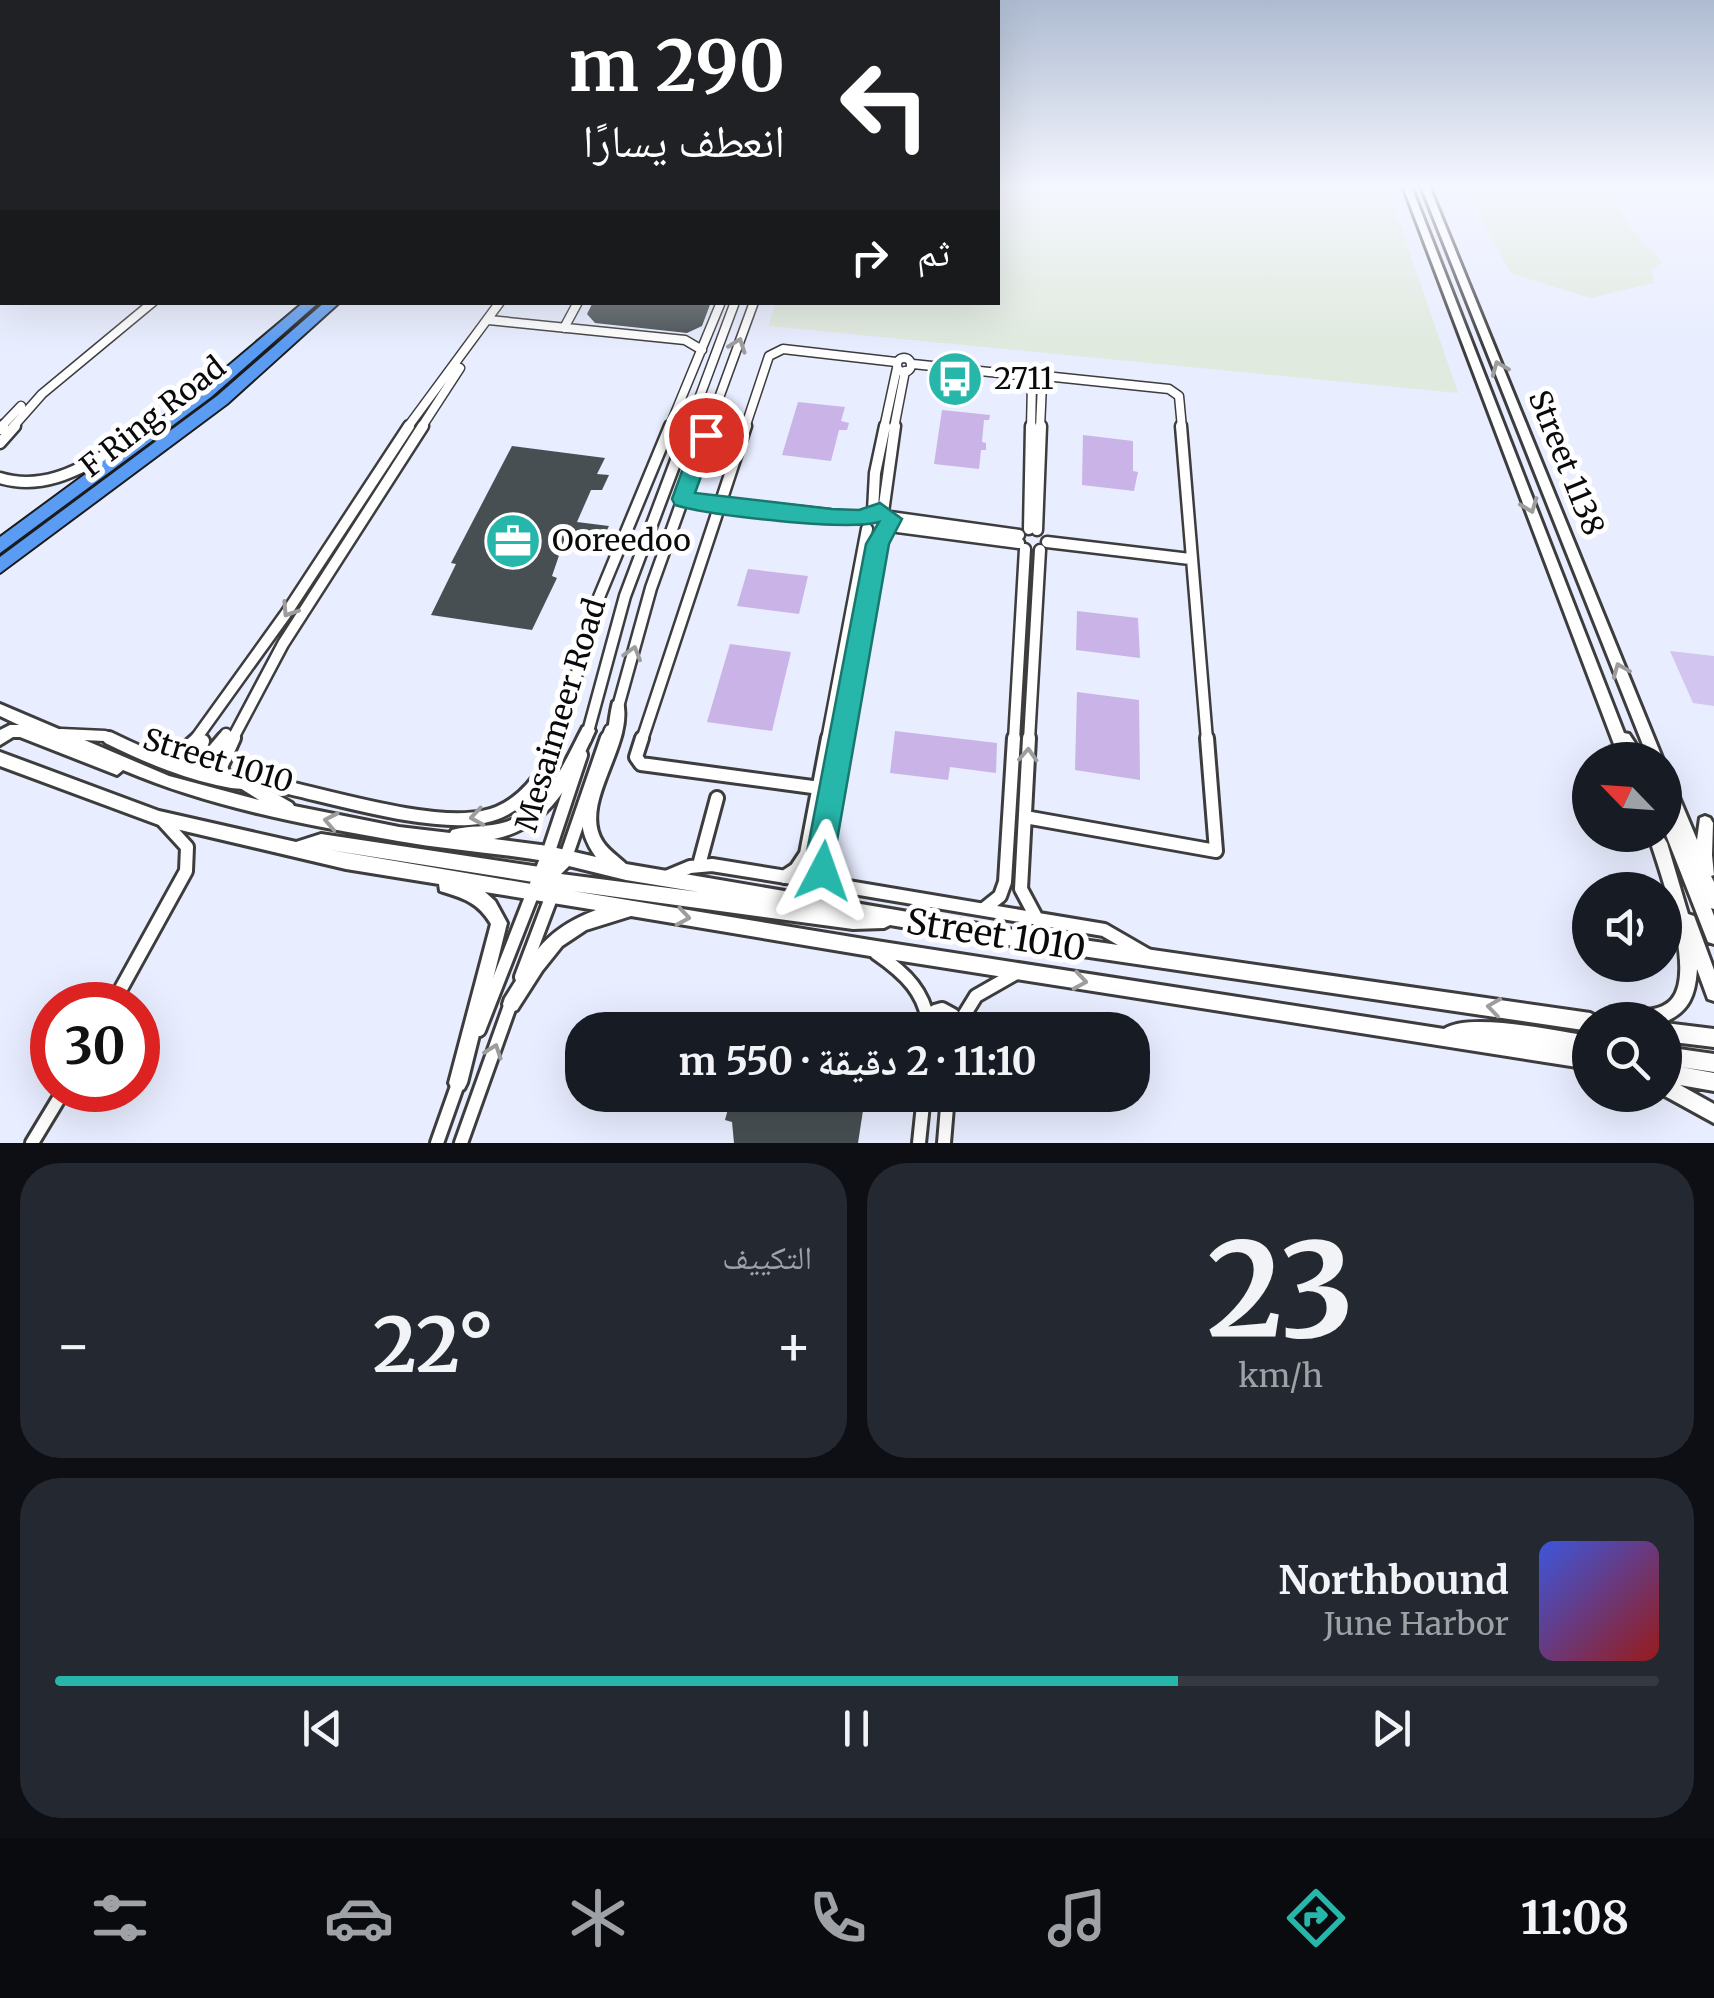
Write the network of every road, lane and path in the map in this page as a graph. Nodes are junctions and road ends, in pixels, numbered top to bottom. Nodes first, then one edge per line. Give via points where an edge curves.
1 (1428, 239) edge
2 (1446, 239) edge
3 (140, 305) edge
4 (149, 305) edge
5 (292, 305) edge
6 (309, 305) edge
7 (331, 305) edge
8 (345, 305) edge
9 (498, 305) edge
10 (576, 305) edge
11 (734, 305) edge
12 (753, 305) edge
13 (719, 308) edge
14 (486, 324) junction
15 (564, 328) junction
16 (724, 330) junction
17 (709, 332) junction
18 (685, 340) junction
19 (702, 350) junction
20 (903, 366) junction
21 (707, 375) junction
22 (1037, 380) junction
23 (684, 396) junction
24 (222, 400) junction
25 (4, 428) edge
26 (0, 443) edge
27 (115, 450) junction
28 (0, 478) edge
29 (682, 499) junction
30 (722, 503) junction
31 (879, 521) junction
32 (1026, 537) junction
33 (0, 544) edge
34 (1043, 546) junction
35 (1190, 559) junction
36 (0, 566) edge
37 (269, 640) junction
38 (283, 644) junction
39 (618, 706) junction
40 (0, 710) edge
41 (1614, 724) junction
42 (588, 732) junction
43 (61, 734) junction
44 (0, 738) edge
45 (1620, 742) edge
46 (1626, 742) edge
47 (1649, 742) edge
48 (0, 749) edge
49 (0, 759) edge
50 (159, 761) junction
51 (226, 780) junction
52 (168, 782) junction
53 (245, 782) junction
54 (820, 788) junction
55 (81, 790) junction
56 (716, 798) dead end
57 (298, 814) junction
58 (1024, 817) junction
59 (159, 818) junction
60 (1682, 823) edge
61 (1705, 823) dead end
62 (399, 834) junction
63 (296, 849) junction
64 (814, 850) junction
65 (1662, 852) edge
66 (1663, 852) edge
67 (1681, 852) edge
68 (557, 857) junction
69 (346, 861) junction
70 (699, 865) junction
71 (626, 872) junction
72 (540, 875) junction
73 (1005, 876) junction
74 (784, 877) junction
75 (664, 878) junction
76 (1022, 881) junction
77 (1714, 881) edge
78 (830, 884) junction
79 (555, 887) junction
80 (533, 892) junction
81 (1714, 901) edge
82 (631, 908) junction
83 (984, 909) junction
84 (896, 917) junction
85 (1036, 918) junction
86 (1714, 936) edge
87 (870, 948) junction
88 (1150, 956) junction
89 (1018, 972) junction
90 (125, 982) edge
91 (1714, 993) edge
92 (1677, 1002) edge
93 (511, 1004) junction
94 (925, 1012) edge
95 (966, 1012) edge
96 (1572, 1019) edge
97 (1418, 1034) junction
98 (1682, 1034) edge
99 (1714, 1038) edge
100 (1572, 1042) edge
101 (1572, 1057) edge
102 (1682, 1058) edge
103 (1714, 1063) edge
104 (1682, 1077) edge
105 (1714, 1082) edge
106 (458, 1083) junction
107 (1682, 1096) edge
108 (51, 1112) edge
109 (923, 1112) edge
110 (947, 1112) edge
111 (1714, 1114) edge
112 (32, 1143) edge
113 (437, 1143) edge
114 (462, 1143) edge
115 (920, 1143) edge
116 (944, 1143) edge

1 -> 41 street, Street 1138
47 -> 2 street, Street 1138
3 - 25 street via 57,372
4 - 25 street
5 - 27 highway
6 - 33 highway, F Ring Road via 206,393
7 - 24 highway, F Ring Road
8 - 24 highway
9 - 14 street
10 - 15 street
11 - 16 street, Mesaimeer Road
29 -> 12 street, Mesaimeer Road
13 - 16 street
13 - 17 street
14 - 15 street
14 -> 37 street via 422,406
14 - 38 street
15 - 18 street
16 - 21 street, Mesaimeer Road
17 - 18 street
17 - 19 street
18 - 19 street
19 - 23 street
20 - 22 street
20 - 30 street via 771,352
20 - 31 street
21 - 23 street
21 - 42 street, Mesaimeer Road via 625,596
22 - 32 street
22 - 35 street via 1170,389 1179,396
23 -> 53 street via 597,602 564,731 525,796 497,814 458,820
24 - 36 highway, F Ring Road
25 - 26 street
27 - 28 street via 46,482
27 - 33 highway
29 - 30 street
39 -> 29 street, Mesaimeer Road
30 - 31 street
30 - 54 street via 637,762
31 - 32 street
31 - 54 street
31 - 64 street
32 - 34 street
32 - 34 street
32 - 73 street
34 - 35 street
58 -> 34 street
35 - 58 street via 1216,850
37 - 38 street via 197,749 200,757 216,752
37 - 50 street via 194,743
38 - 51 street via 224,756
39 - 68 street, Mesaimeer Road
39 - 71 street via 616,736 587,832 597,851
40 - 43 street, Street 1010
41 - 45 street, Street 1138
41 - 46 street
42 - 62 street via 555,795 526,822 493,834
42 - 68 street, Mesaimeer Road
43 - 50 street via 104,736
43 - 52 street, Street 1010
44 - 52 street via 20,730
48 - 55 street
49 - 55 street, Street 1010
50 - 51 street
51 - 53 street
52 - 57 street, Street 1010
53 - 57 street
54 - 64 street
55 - 59 street, Street 1010
56 - 70 street
62 -> 57 street, Street 1010
58 - 76 street
59 - 63 street, Street 1010
59 - 90 street via 184,840 190,858
60 - 81 street
61 - 77 street via 1704,856
62 - 68 street, Street 1010
63 - 69 street, Street 1010
63 - 72 street via 320,840
64 - 74 street
64 - 78 street
65 - 92 street via 1690,972
66 - 91 street
67 - 86 street
68 - 71 street, Street 1010
68 - 72 street via 555,870
68 - 79 street, Mesaimeer Road
69 - 80 street, Street 1010
69 - 106 street via 459,888 491,904 499,923 496,942
70 - 74 street, Street 1010
70 - 75 street, Street 1010
71 - 75 street, Street 1010
72 - 80 street, Mesaimeer Road
73 - 76 street via 1012,884
73 - 83 street via 1000,896
74 - 78 street, Street 1010
75 - 84 street, Street 1010
76 - 85 street
78 - 83 street, Street 1010
79 - 80 street via 544,883
79 - 82 street, Street 1010
79 - 84 street via 853,921
79 - 93 street, Mesaimeer Road
80 - 106 street, Mesaimeer Road
82 -> 87 street, Street 1010
82 - 93 street via 586,919 560,934
83 - 85 street, Street 1010
84 - 88 street, Street 1010
85 - 88 street, Street 1010 via 1104,930
87 - 89 street, Street 1010
87 - 94 street via 916,986
96 -> 88 street, Street 1010
89 - 95 street via 976,996
89 -> 97 street, Street 1010
114 -> 93 street, Mesaimeer Road
97 - 100 street via 1496,1031
97 - 101 street, Street 1010
98 - 99 street
102 - 103 street
104 - 105 street
106 - 113 street, Mesaimeer Road
107 - 111 street
108 - 112 street
109 - 115 street
110 - 116 street

